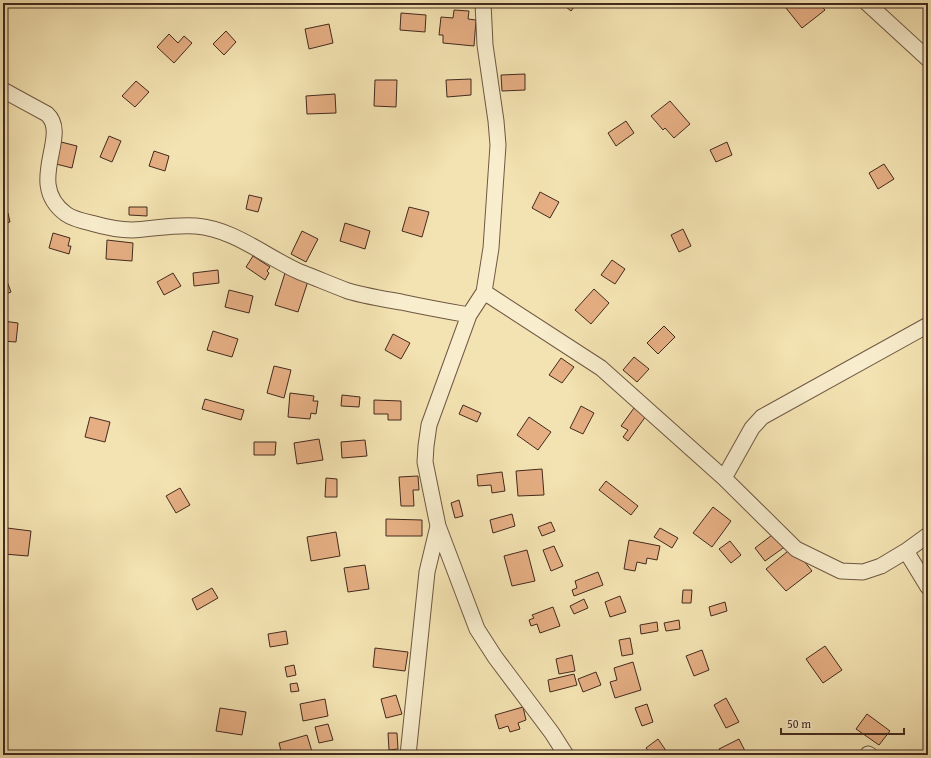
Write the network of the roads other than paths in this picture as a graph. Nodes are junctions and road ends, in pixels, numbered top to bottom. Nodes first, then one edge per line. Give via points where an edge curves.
1 (483, 3) edge
2 (867, 3) edge
3 (928, 59) edge
4 (3, 90) edge
5 (484, 292) junction
6 (469, 315) junction
7 (928, 325) edge
8 (724, 478) junction
9 (438, 526) junction
10 (928, 535) edge
11 (906, 551) junction
12 (928, 587) edge
13 (408, 755) edge
14 (566, 755) edge

1 - 5 street via 485,45 498,145 492,248
2 - 3 street
4 - 6 street via 52,118 54,134 47,179 48,192 66,214 76,220 116,229 195,226 214,230 239,239 299,271 349,291
5 - 6 street
5 - 8 street via 601,368
6 - 9 street via 429,425 425,462
7 - 8 street via 762,417 752,428
8 - 11 street via 796,549 841,570 863,572 881,566
9 - 13 street via 427,572
9 - 14 street via 477,629
10 - 11 street
11 - 12 street

